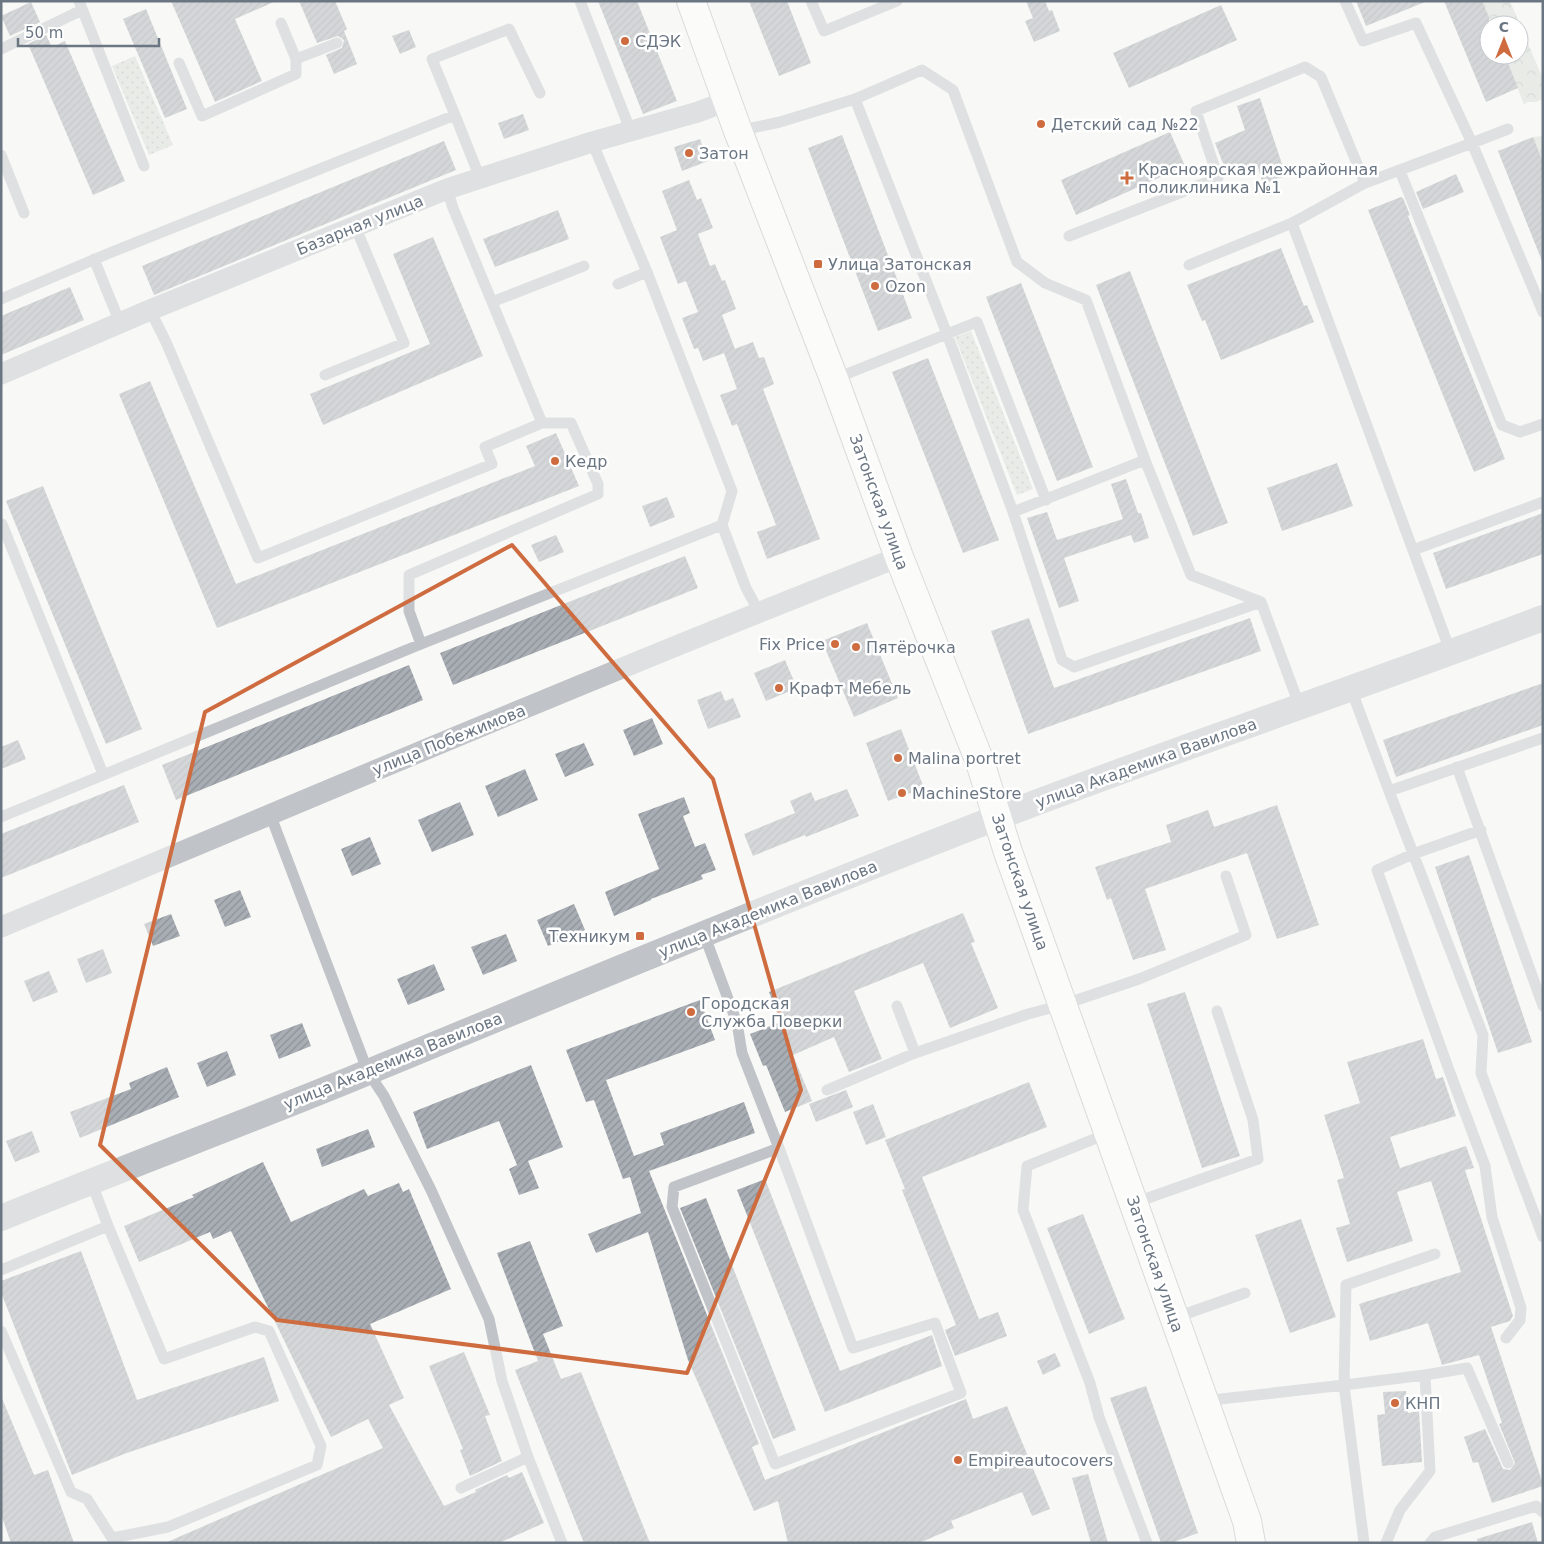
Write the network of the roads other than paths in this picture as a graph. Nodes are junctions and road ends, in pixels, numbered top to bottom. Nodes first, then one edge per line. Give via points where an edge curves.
1 (580, 1) edge
2 (691, 1) edge
3 (812, 1) edge
4 (897, 1) edge
5 (1345, 1) edge
6 (81, 6) edge
7 (281, 23) dead end
8 (336, 43) dead end
9 (1, 49) edge
10 (296, 59) junction
11 (179, 63) dead end
12 (540, 93) dead end
13 (854, 99) junction
14 (727, 101) junction
15 (455, 115) junction
16 (1508, 129) dead end
17 (738, 131) junction
18 (631, 132) junction
19 (592, 142) junction
20 (1472, 143) junction
21 (1, 155) edge
22 (144, 166) dead end
23 (1400, 170) junction
24 (480, 178) junction
25 (1364, 183) junction
26 (448, 189) junction
27 (24, 213) dead end
28 (1292, 223) junction
29 (355, 226) junction
30 (1069, 236) dead end
31 (94, 260) junction
32 (1189, 265) dead end
33 (584, 266) dead end
34 (647, 272) junction
35 (618, 284) dead end
36 (1, 299) edge
37 (492, 302) junction
38 (150, 310) junction
39 (1543, 312) edge
40 (120, 323) junction
41 (947, 334) junction
42 (1, 374) edge
43 (326, 375) dead end
44 (834, 379) junction
45 (542, 423) junction
46 (1543, 424) edge
47 (1145, 460) junction
48 (1046, 500) junction
49 (1543, 502) edge
50 (1013, 512) junction
51 (2, 524) edge
52 (722, 525) junction
53 (1414, 550) junction
54 (899, 557) junction
55 (1261, 602) junction
56 (759, 612) junction
57 (1543, 618) edge
58 (421, 644) junction
59 (1450, 653) junction
60 (1351, 689) junction
61 (1300, 707) junction
62 (1543, 738) edge
63 (1457, 767) junction
64 (103, 774) junction
65 (1390, 791) junction
66 (270, 814) junction
67 (1, 817) edge
68 (998, 818) junction
69 (1481, 830) junction
70 (1414, 854) junction
71 (1226, 876) dead end
72 (1, 926) edge
73 (704, 934) junction
74 (1062, 1005) junction
75 (897, 1006) dead end
76 (1543, 1006) edge
77 (1217, 1011) dead end
78 (915, 1053) junction
79 (368, 1072) junction
80 (827, 1090) dead end
81 (1109, 1133) junction
82 (778, 1148) junction
83 (91, 1181) junction
84 (1134, 1203) junction
85 (1, 1218) edge
86 (108, 1226) junction
87 (1543, 1237) edge
88 (1435, 1254) dead end
89 (1, 1270) edge
90 (1245, 1293) dead end
91 (1174, 1318) junction
92 (1, 1331) edge
93 (1506, 1338) dead end
94 (1425, 1375) junction
95 (1344, 1385) junction
96 (1203, 1401) junction
97 (528, 1457) junction
98 (1508, 1463) dead end
99 (461, 1488) dead end
100 (1543, 1512) edge
101 (1147, 1542) edge
102 (562, 1543) edge
103 (1251, 1543) edge
104 (1364, 1543) edge
105 (1386, 1543) edge
106 (1430, 1543) edge

1 - 18 lane
2 - 14 main road, Затонская улица
3 - 4 lane via 824,31
5 - 20 lane via 1363,42 1416,23
6 - 9 lane
6 - 22 lane
7 - 10 lane
8 - 10 lane
10 - 11 lane via 296,74 202,116
12 - 15 lane via 509,29 432,59
13 - 17 lane
13 - 41 lane
13 - 47 lane via 922,70 953,90 1017,262 1045,283 1086,300
14 - 17 main road, Затонская улица
14 - 18 street, Базарная улица
15 - 24 lane
15 - 31 lane
16 - 20 lane
17 - 44 main road, Затонская улица
18 - 19 street, Базарная улица
19 - 24 street, Базарная улица
19 - 34 lane
20 - 23 lane
20 - 39 lane
21 - 27 lane
23 - 25 lane
23 - 46 lane via 1502,425 1520,432
24 - 26 street, Базарная улица
25 - 28 lane
25 - 30 lane via 1321,77 1305,66 1196,111 1218,178
26 - 29 street, Базарная улица
26 - 37 lane
28 - 32 lane
28 - 53 lane
29 - 38 street, Базарная улица
29 - 43 lane via 404,342
31 - 36 lane
31 - 40 lane
33 - 37 lane
34 - 35 lane
34 - 52 lane via 732,491
37 - 45 lane
38 - 40 street, Базарная улица
38 - 45 lane via 258,558 492,464 484,447
40 - 42 street, Базарная улица
41 - 44 lane
41 - 48 lane via 977,322
41 - 50 lane
44 - 54 main road, Затонская улица
45 - 58 lane via 570,423 598,484 598,494 409,575 409,611
47 - 48 lane
47 - 55 lane via 1191,575
48 - 50 lane
49 - 53 lane
50 - 55 lane via 1062,660 1074,667
51 - 64 lane
52 - 56 lane via 746,588
52 - 58 lane
53 - 59 lane
54 - 56 street, улица Побежимова
54 - 68 main road, Затонская улица via 980,762
55 - 61 lane
56 - 66 street, улица Побежимова
57 - 59 street, улица Академика Вавилова
58 - 64 lane
59 - 60 street, улица Академика Вавилова
60 - 61 street, улица Академика Вавилова
60 - 65 lane
61 - 68 street, улица Академика Вавилова
62 - 63 lane
63 - 65 lane
63 - 69 lane
64 - 67 lane
65 - 70 lane
66 - 72 street, улица Побежимова
66 - 79 lane
68 - 73 street, улица Академика Вавилова
68 - 74 main road, Затонская улица
69 - 70 lane
69 - 76 lane
70 - 87 lane via 1483,1035 1481,1073
70 - 93 lane via 1377,870 1486,1166 1492,1217 1521,1308 1520,1320
71 - 74 lane via 1246,935 1140,979
73 - 79 street, улица Академика Вавилова
73 - 82 lane via 737,1024 742,1053
74 - 78 lane
74 - 81 main road, Затонская улица
75 - 78 lane
77 - 84 lane via 1253,1120 1258,1159
78 - 80 lane
79 - 83 street, улица Академика Вавилова
79 - 97 lane via 384,1096 431,1190 489,1320 502,1381
81 - 84 main road, Затонская улица
81 - 101 lane via 1027,1166 1023,1210
82 - 82 lane via 853,1348 935,1323 961,1393 775,1464 672,1207 674,1187
83 - 85 street, улица Академика Вавилова
83 - 86 lane
84 - 91 main road, Затонская улица
86 - 89 lane
86 - 92 lane via 164,1359 255,1327 270,1331 321,1446 317,1466 168,1527 112,1538 87,1499 71,1492
88 - 95 lane via 1346,1285
90 - 91 lane
91 - 96 main road, Затонская улица
94 - 95 lane
94 - 98 lane via 1467,1368
94 - 105 lane via 1430,1471 1400,1510
95 - 96 lane
95 - 104 lane
96 - 103 main road, Затонская улица
97 - 99 lane
97 - 102 lane
100 - 106 lane via 1536,1506 1435,1537

